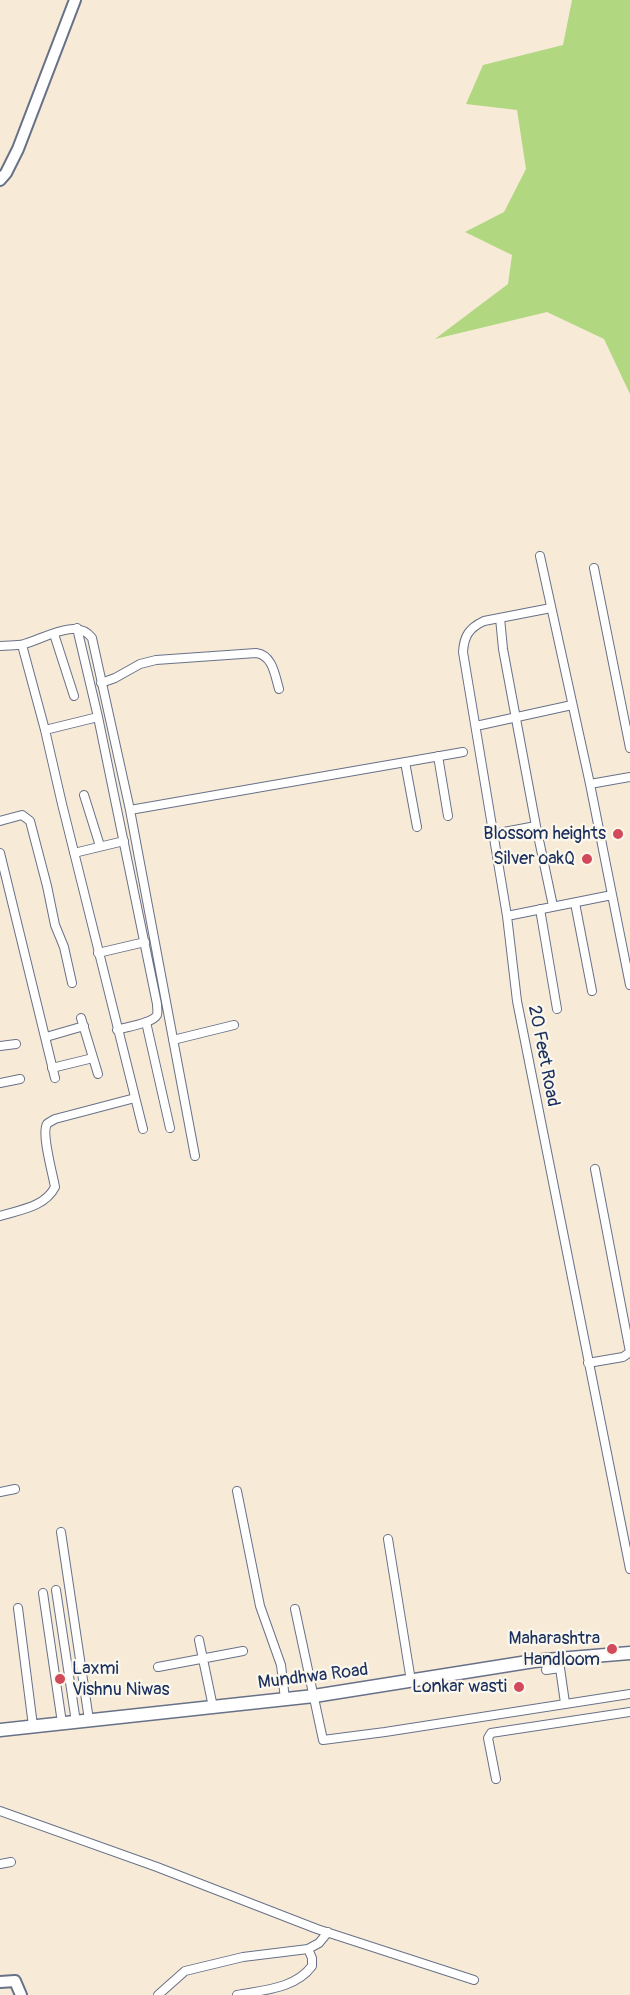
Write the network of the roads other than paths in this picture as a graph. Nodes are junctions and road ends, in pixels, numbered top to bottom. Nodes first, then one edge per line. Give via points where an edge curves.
1 (72, 1) edge
2 (0, 180) edge
3 (540, 556) dead end
4 (594, 568) dead end
5 (551, 608) junction
6 (500, 618) junction
7 (77, 628) junction
8 (54, 634) junction
9 (22, 645) junction
10 (0, 646) edge
11 (101, 683) junction
12 (279, 689) dead end
13 (74, 696) dead end
14 (572, 705) junction
15 (99, 717) junction
16 (516, 717) junction
17 (476, 726) junction
18 (45, 730) junction
19 (630, 748) edge
20 (464, 752) dead end
21 (438, 756) junction
22 (405, 762) junction
23 (630, 777) edge
24 (590, 784) junction
25 (84, 795) dead end
26 (130, 810) junction
27 (448, 816) dead end
28 (0, 821) edge
29 (536, 826) junction
30 (417, 827) dead end
31 (493, 834) junction
32 (124, 841) junction
33 (100, 846) junction
34 (0, 853) edge
35 (74, 853) junction
36 (612, 895) junction
37 (575, 903) junction
38 (554, 906) junction
39 (540, 909) junction
40 (507, 915) junction
41 (144, 942) junction
42 (98, 953) junction
43 (72, 983) dead end
44 (630, 986) edge
45 (592, 990) dead end
46 (557, 1009) dead end
47 (146, 1022) junction
48 (234, 1025) dead end
49 (117, 1030) junction
50 (46, 1037) junction
51 (173, 1040) junction
52 (16, 1044) dead end
53 (0, 1046) edge
54 (93, 1058) junction
55 (52, 1068) junction
56 (98, 1074) dead end
57 (55, 1078) dead end
58 (20, 1079) dead end
59 (0, 1083) edge
60 (135, 1098) junction
61 (170, 1128) dead end
62 (143, 1129) dead end
63 (195, 1156) dead end
64 (594, 1169) dead end
65 (0, 1216) edge
66 (588, 1363) junction
67 (15, 1489) dead end
68 (237, 1491) dead end
69 (0, 1492) edge
70 (61, 1532) dead end
71 (388, 1539) dead end
72 (630, 1569) edge
73 (56, 1590) dead end
74 (43, 1593) dead end
75 (18, 1608) dead end
76 (295, 1609) dead end
77 (199, 1640) dead end
78 (243, 1651) dead end
79 (630, 1653) edge
80 (203, 1659) junction
81 (158, 1667) dead end
82 (546, 1670) dead end
83 (411, 1681) junction
84 (630, 1694) edge
85 (314, 1696) junction
86 (285, 1699) junction
87 (565, 1703) junction
88 (213, 1707) junction
89 (630, 1712) edge
90 (83, 1721) junction
91 (62, 1723) junction
92 (33, 1726) junction
93 (0, 1730) edge
94 (495, 1779) dead end
95 (0, 1811) edge
96 (11, 1862) dead end
97 (0, 1864) edge
98 (328, 1932) junction
99 (308, 1949) junction
100 (474, 1980) dead end
101 (0, 1982) edge
102 (21, 1995) edge
103 (158, 1995) edge
104 (237, 1995) edge

1 - 2 street via 18,149
3 - 5 street
4 - 19 street
5 - 6 street, 20 Feet Road
5 - 14 street
6 - 16 street
6 - 17 street, 20 Feet Road via 476,625 464,641
7 - 8 street
7 - 11 street via 87,631 92,638
7 - 15 street
8 - 9 street
8 - 13 street
9 - 10 street
9 - 18 street
11 - 12 street via 156,660 256,653 269,660
11 - 26 street
14 - 16 street
14 - 24 street
15 - 18 street
15 - 32 street
16 - 17 street
16 - 29 street
17 - 31 street, 20 Feet Road
18 - 35 street
20 - 21 street
21 - 22 street
21 - 27 street
22 - 26 street
22 - 30 street
23 - 24 street
24 - 36 street
25 - 33 street
26 - 51 street
28 - 43 street via 22,815 30,821
29 - 31 street
29 - 38 street
31 - 40 street, 20 Feet Road
32 - 33 street
32 - 41 street
33 - 35 street
34 - 50 street
35 - 42 street
36 - 37 street
36 - 44 street
37 - 38 street
37 - 45 street
38 - 39 street
39 - 40 street
39 - 46 street
40 - 66 street, 20 Feet Road via 517,1001
41 - 42 street
41 - 47 street via 158,1010 155,1018
42 - 49 street
47 - 49 street
47 - 61 street
48 - 51 street
49 - 60 street
50 - 54 street via 82,1022
50 - 55 street
51 - 63 street
52 - 53 street
54 - 55 street
54 - 56 street
55 - 57 street
58 - 59 street
60 - 62 street
60 - 65 street via 48,1122 46,1137 55,1187 52,1194 39,1203
64 - 66 street via 630,1352 623,1358
66 - 72 street, 20 Feet Road
67 - 69 street
68 - 86 street via 260,1606 281,1665
70 - 90 street
71 - 83 street
73 - 90 street
74 - 91 street
75 - 92 street
76 - 85 street
77 - 80 street
78 - 80 street
79 - 83 main road, Mundhwa Road via 534,1661
80 - 81 street
80 - 88 street
82 - 87 street via 560,1668
83 - 85 main road, Mundhwa Road
84 - 87 street
85 - 86 main road, Mundhwa Road
85 - 87 street via 323,1740
86 - 88 main road, Mundhwa Road
88 - 90 main road, Mundhwa Road
89 - 94 street via 491,1733 488,1738
90 - 91 main road, Mundhwa Road
91 - 92 main road, Mundhwa Road
92 - 93 main road, Mundhwa Road
95 - 98 street
96 - 97 street
98 - 99 street
98 - 100 street
99 - 103 street via 243,1957 185,1971
99 - 104 street via 312,1966 298,1980
101 - 102 street via 15,1981

